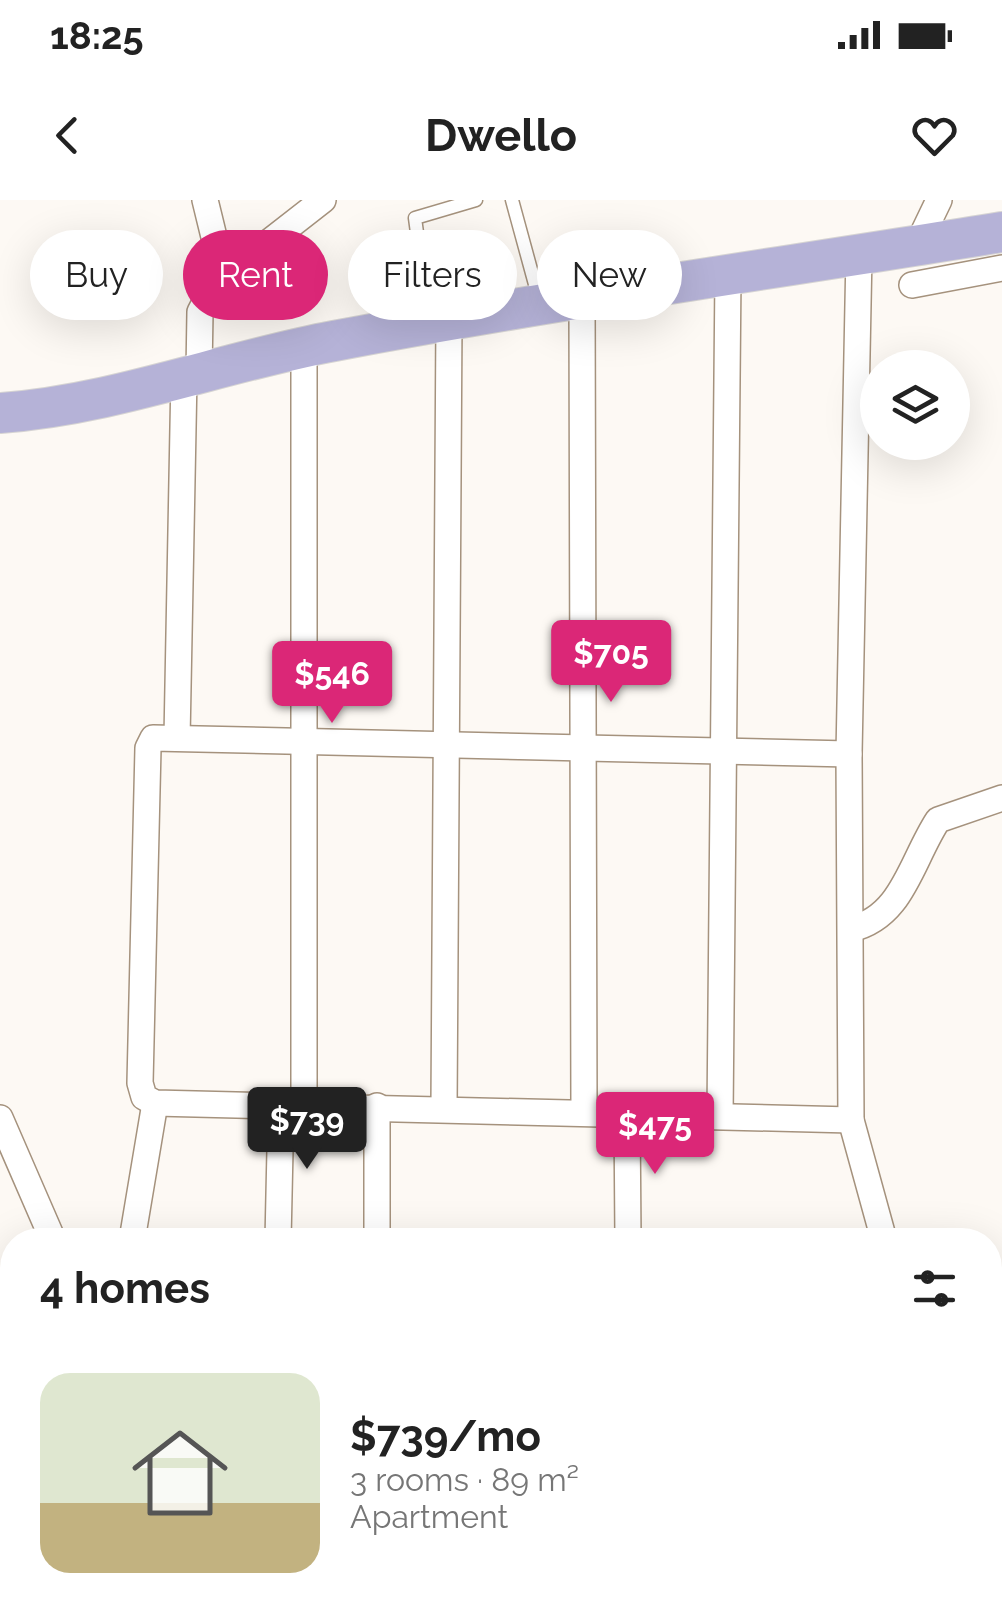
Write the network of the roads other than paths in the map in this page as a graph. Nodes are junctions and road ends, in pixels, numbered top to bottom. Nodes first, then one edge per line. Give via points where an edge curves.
1 (205, 200) edge
2 (323, 200) edge
3 (476, 200) edge
4 (512, 200) edge
5 (939, 200) edge
6 (212, 230) edge
7 (285, 230) edge
8 (1002, 232) edge
9 (860, 254) junction
10 (914, 267) junction
11 (1002, 268) edge
12 (728, 274) junction
13 (682, 282) edge
14 (537, 293) edge
15 (537, 305) edge
16 (199, 320) edge
17 (582, 320) edge
18 (439, 321) junction
19 (304, 347) junction
20 (192, 374) junction
21 (0, 412) edge
22 (177, 738) junction
23 (304, 741) junction
24 (447, 744) junction
25 (583, 748) junction
26 (724, 751) junction
27 (849, 754) junction
28 (1002, 798) edge
29 (851, 929) junction
30 (155, 1102) junction
31 (293, 1104) junction
32 (378, 1106) junction
33 (444, 1108) junction
34 (584, 1112) junction
35 (627, 1114) junction
36 (720, 1116) junction
37 (0, 1118) edge
38 (851, 1120) junction
39 (48, 1228) edge
40 (134, 1228) edge
41 (279, 1228) edge
42 (377, 1228) edge
43 (628, 1228) edge
44 (881, 1228) edge

1 - 6 street
2 - 7 street
3 - 18 lane via 415,218
4 - 14 lane
5 - 10 street
8 - 10 main road
9 - 10 main road
9 - 12 main road
9 - 27 street
10 - 11 street
12 - 13 main road
12 - 26 street
15 - 18 main road
16 - 20 street
17 - 25 street
18 - 19 main road
18 - 24 street
19 - 20 main road
19 - 23 street
20 - 21 main road via 57,408
20 - 22 street
22 - 23 street
22 - 30 street via 153,738 148,748 140,1084 144,1097
23 - 24 street
23 - 31 street
24 - 25 street
24 - 33 street
25 - 26 street
25 - 34 street
26 - 27 street
26 - 36 street
27 - 29 street
28 - 29 street via 938,820 893,905 880,920
29 - 38 street
30 - 31 street
30 - 40 street
31 - 32 street
31 - 41 street
32 - 33 street
32 - 42 street
33 - 34 street
34 - 35 street
35 - 36 street
35 - 43 street
36 - 38 street
37 - 39 street
38 - 44 street

